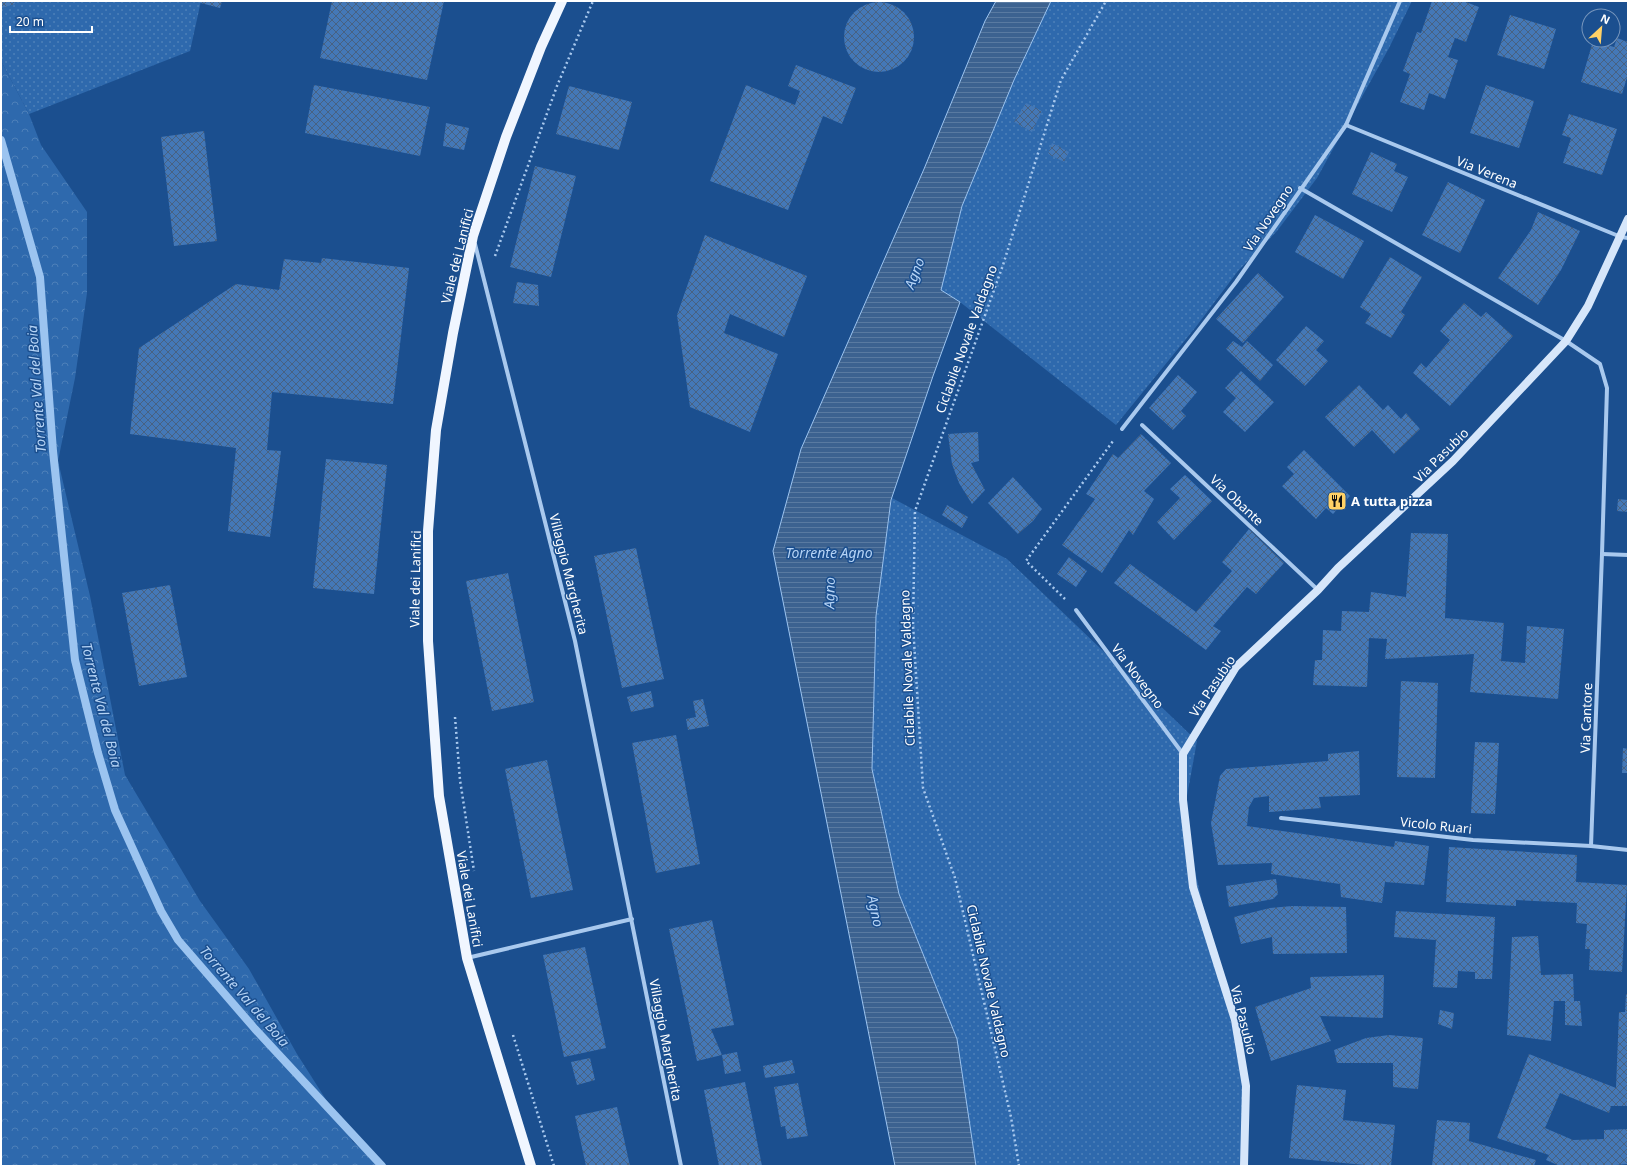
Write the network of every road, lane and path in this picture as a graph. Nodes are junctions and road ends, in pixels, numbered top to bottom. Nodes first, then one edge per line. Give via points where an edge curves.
1 (562, 1) edge
2 (594, 1) edge
3 (1106, 1) edge
4 (1400, 1) edge
5 (1346, 125) junction
6 (1300, 188) junction
7 (1628, 219) edge
8 (473, 236) junction
9 (1624, 237) edge
10 (485, 285) junction
11 (1566, 341) junction
12 (1142, 425) dead end
13 (1122, 429) joint
14 (1602, 554) junction
15 (1628, 555) edge
16 (1318, 590) junction
17 (1076, 610) joint
18 (454, 710) dead end
19 (1183, 754) junction
20 (1281, 818) dead end
21 (1590, 846) junction
22 (1628, 850) edge
23 (474, 875) dead end
24 (632, 919) junction
25 (467, 958) junction
26 (512, 1031) dead end
27 (531, 1166) edge
28 (554, 1166) edge
29 (681, 1166) edge
30 (1019, 1166) edge
31 (1244, 1166) edge

1 - 8 main road, Viale dei Lanifici via 506,137
2 - 10 path via 558,86
3 - 30 path, Ciclabile Novale Valdagno via 1061,80 1003,265 915,511 913,625 923,788 955,878 1011,1117
4 - 5 street, Via Novegno
5 - 6 street, Via Novegno
5 - 9 street, Via Verena
6 - 11 street
6 - 13 street, Via Novegno via 1274,230 1236,282
7 - 9 main road, Via Pasubio
8 - 10 street, Villaggio Margherita
8 - 25 main road, Viale dei Lanifici via 436,430 428,531 428,641 439,796
9 - 11 main road, Via Pasubio via 1588,306
10 - 24 street, Villaggio Margherita via 576,641
11 - 14 street, Via Cantore via 1600,364 1607,388
11 - 16 main road, Via Pasubio via 1454,461 1338,568
12 - 16 street, Via Obante
13 - 17 path via 1026,561
14 - 15 street
14 - 21 street, Via Cantore
16 - 19 main road, Via Pasubio via 1236,666
17 - 19 street, Via Novegno
18 - 23 path via 460,780
19 - 31 main road, Via Pasubio via 1183,800 1193,887 1235,1020 1246,1086
20 - 21 street, Vicolo Ruari via 1472,840
21 - 22 street
24 - 25 street
24 - 29 street, Villaggio Margherita
25 - 27 main road, Viale dei Lanifici
26 - 28 path

